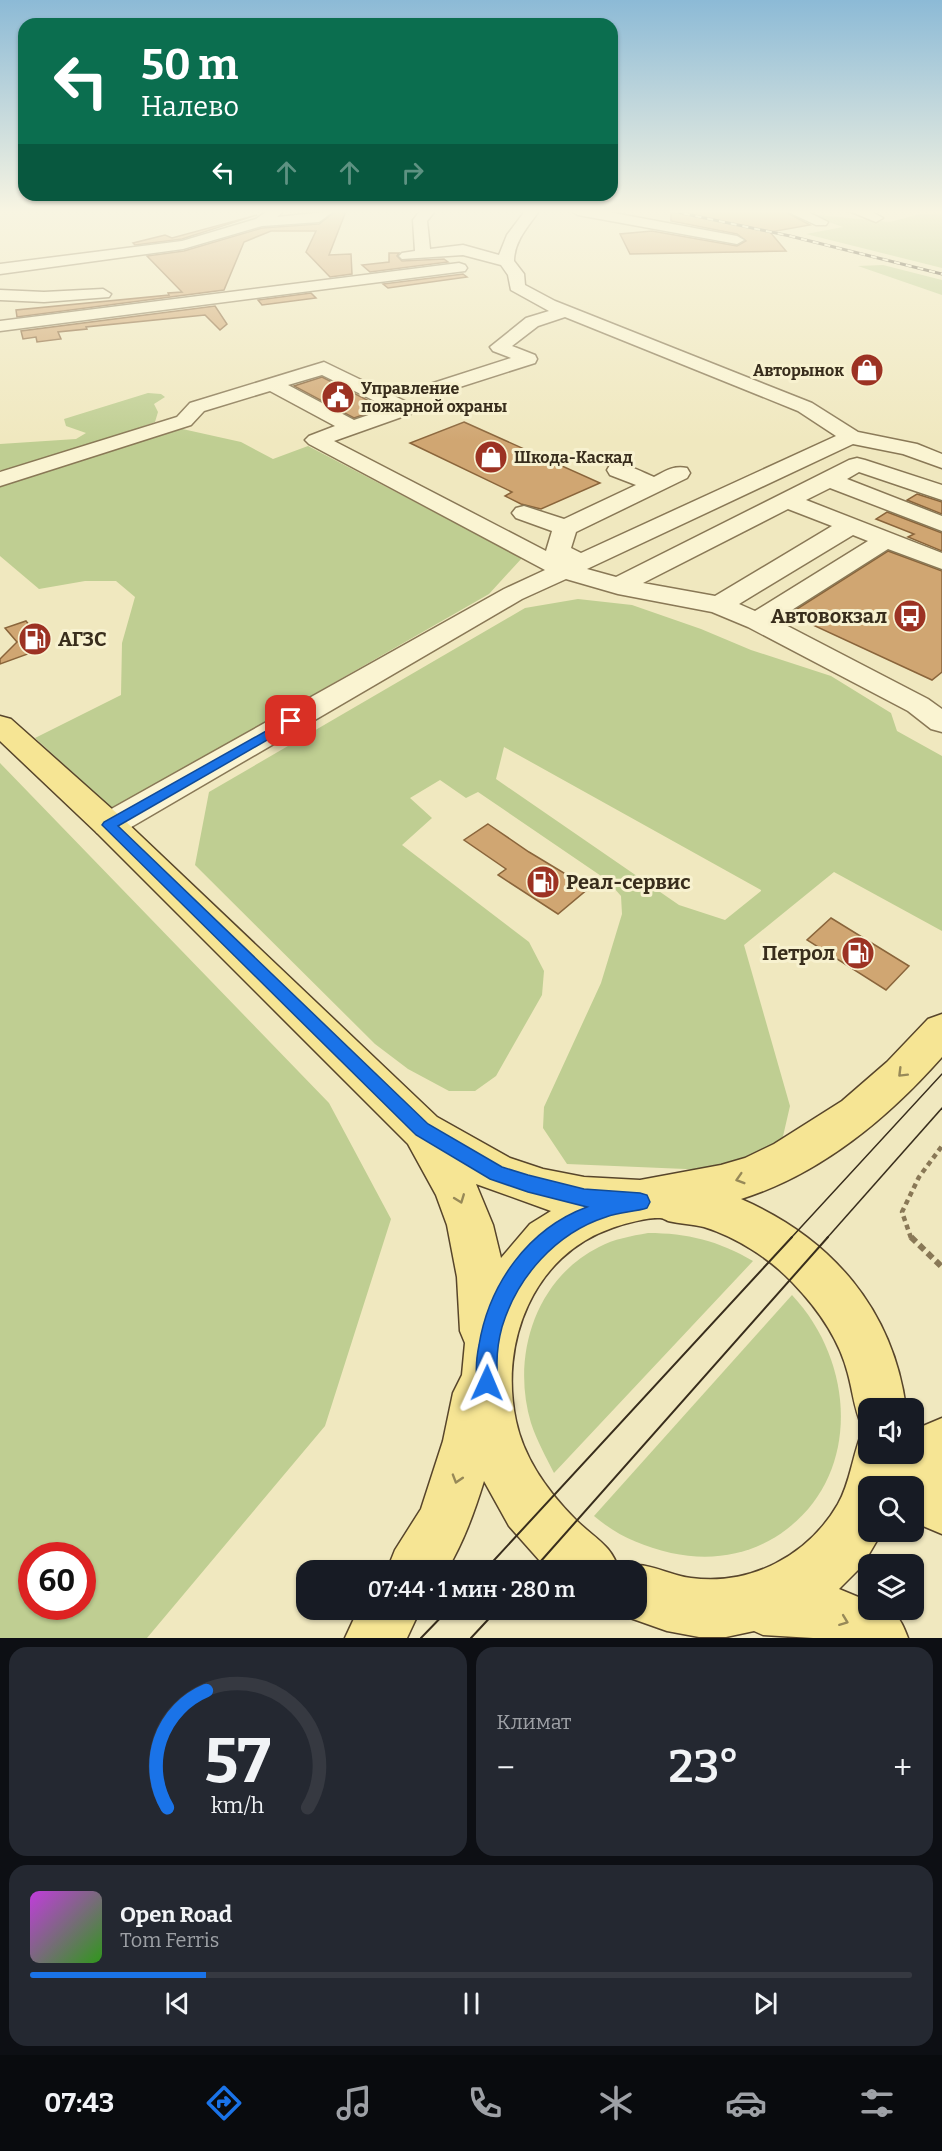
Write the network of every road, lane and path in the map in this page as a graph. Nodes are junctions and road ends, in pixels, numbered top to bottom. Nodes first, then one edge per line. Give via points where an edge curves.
1 (305, 287) edge
2 (519, 287) edge
3 (117, 292) dead end
4 (0, 295) edge
5 (567, 311) junction
6 (0, 326) edge
7 (271, 384) junction
8 (434, 388) dead end
9 (352, 427) junction
10 (851, 437) junction
11 (942, 461) edge
12 (618, 470) dead end
13 (679, 473) dead end
14 (0, 479) edge
15 (828, 480) junction
16 (655, 484) junction
17 (942, 493) edge
18 (787, 500) junction
19 (524, 513) dead end
20 (942, 524) edge
21 (850, 526) junction
22 (565, 528) junction
23 (886, 540) junction
24 (942, 562) edge
25 (572, 566) junction
26 (618, 586) junction
27 (719, 605) junction
28 (757, 621) junction
29 (942, 688) edge
30 (918, 705) junction
31 (942, 723) edge
32 (0, 725) edge
33 (108, 825) junction
34 (942, 1030) edge
35 (422, 1130) junction
36 (942, 1146) edge
37 (640, 1202) junction
38 (942, 1267) edge
39 (486, 1361) junction
40 (882, 1398) edge
41 (917, 1467) edge
42 (896, 1476) edge
43 (854, 1536) edge
44 (421, 1560) edge
45 (578, 1560) edge
46 (647, 1596) edge
47 (746, 1605) junction
48 (385, 1620) edge
49 (374, 1638) edge
50 (879, 1638) edge

1 - 6 street
2 - 5 street via 549,306
3 - 4 street via 44,297
5 - 8 street via 532,322 499,347 528,359
5 - 10 street via 805,407
7 - 9 street
7 - 9 street via 324,368 406,409
7 - 14 street via 197,407 184,421
9 - 25 street via 316,440
10 - 11 street via 909,448
10 - 25 street
12 - 16 street
13 - 16 street
15 - 17 street via 857,465
15 - 18 street
15 - 20 street
16 - 22 street
18 - 21 street
18 - 26 street
19 - 22 street
21 - 23 street
21 - 27 street
22 - 25 street via 558,551
23 - 24 street
23 - 28 street
25 - 26 street
25 - 33 street via 513,594
26 - 27 street
27 - 28 street
28 - 30 street
29 - 30 street
30 - 31 street
32 - 33 main road
33 - 35 main road
34 -> 37 main road via 902,1074 857,1114 789,1158 722,1185
35 - 37 main road via 497,1173 515,1179 584,1198
35 -> 39 main road via 458,1191 475,1240 484,1296
36 - 38 path via 921,1170 902,1212 912,1240
37 - 39 main road via 608,1207 584,1217 540,1246 502,1299
37 - 40 main road via 707,1207 777,1239 828,1286 844,1308 865,1348
39 -> 44 main road via 469,1441 444,1523
39 - 45 main road via 488,1405 501,1458 540,1524
41 - 42 main road
43 - 47 main road via 796,1587
46 - 47 main road via 698,1608
47 -> 50 main road via 807,1607
48 - 49 main road

